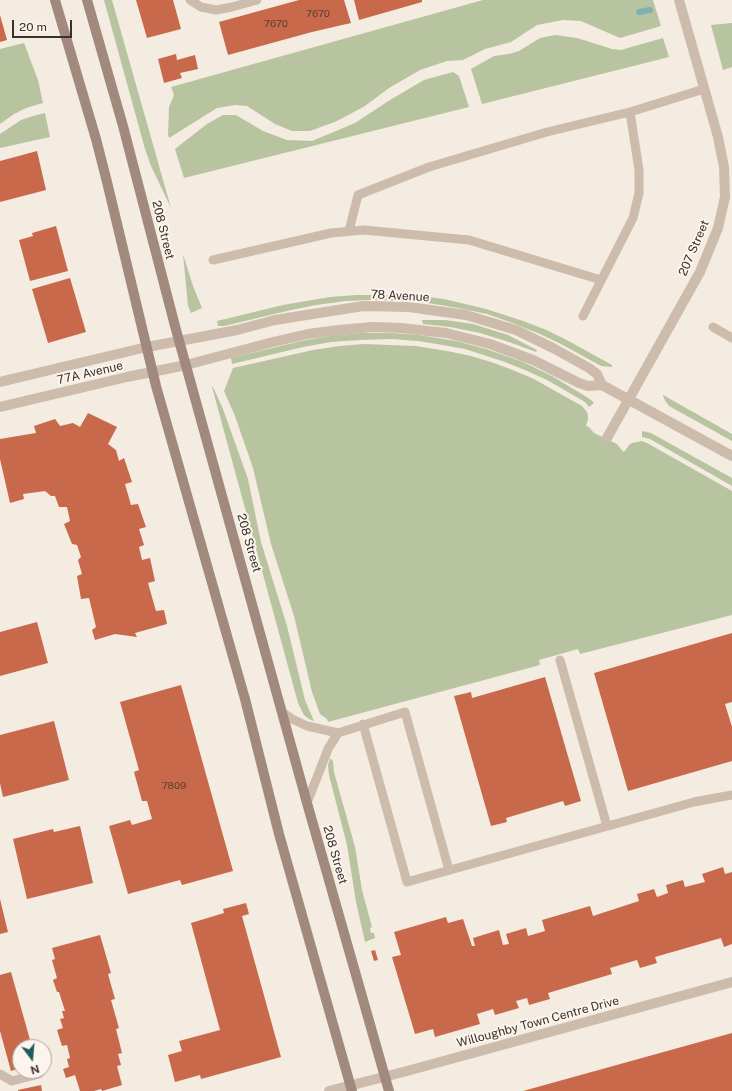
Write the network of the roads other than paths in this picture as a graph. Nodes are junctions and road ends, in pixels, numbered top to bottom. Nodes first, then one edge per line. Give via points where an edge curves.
1 (55, 0) edge
2 (87, 0) edge
3 (190, 0) edge
4 (258, 0) edge
5 (679, 0) edge
6 (704, 89) junction
7 (630, 112) junction
8 (349, 231) junction
9 (213, 260) dead end
10 (601, 280) junction
11 (583, 316) dead end
12 (713, 327) dead end
13 (732, 338) edge
14 (179, 341) junction
15 (146, 347) junction
16 (186, 365) junction
17 (153, 372) junction
18 (0, 382) edge
19 (602, 385) junction
20 (629, 399) junction
21 (0, 407) edge
22 (607, 438) dead end
23 (732, 456) edge
24 (560, 660) dead end
25 (282, 712) junction
26 (363, 724) junction
27 (338, 733) junction
28 (732, 795) edge
29 (307, 803) junction
30 (607, 826) junction
31 (449, 870) junction
32 (732, 982) edge
33 (0, 1074) edge
34 (385, 1077) junction
35 (16, 1079) edge
36 (351, 1088) edge
37 (329, 1091) edge
38 (389, 1091) edge

1 - 15 main road via 107,182
2 - 14 main road, 208 Street
3 - 4 lane via 201,7 216,10
5 - 6 street, 207 Street
6 - 7 lane
6 - 20 street, 207 Street via 724,167 725,197 718,228 700,272
7 - 8 lane via 547,132 429,167 358,195
7 - 10 lane via 639,170 639,192 633,218
8 - 9 lane
8 - 10 lane via 364,230 469,240
10 - 11 lane
12 - 13 lane
14 - 15 street, 77A Avenue
14 - 16 main road, 208 Street
14 - 19 street, 78 Avenue via 274,320 363,306 409,307 466,315 516,330 589,368 597,374
15 - 17 main road
15 - 18 street, 77A Avenue
16 - 17 street, 77A Avenue
16 - 19 street, 78 Avenue via 308,334 373,327 401,328 446,333 490,344 533,360 579,383 588,386
16 - 25 main road, 208 Street
17 - 21 street, 77A Avenue
17 - 36 main road
19 - 20 street, 78 Avenue
20 - 22 street, 207 Street
20 - 23 street, 78 Avenue
24 - 30 lane
25 - 27 lane via 307,726
25 - 29 main road, 208 Street
26 - 27 lane
26 - 31 lane via 407,882
26 - 31 lane via 405,712
27 - 29 lane via 328,749
28 - 30 lane via 694,802
29 - 34 main road, 208 Street
30 - 31 lane
32 - 34 street, Willoughby Town Centre Drive
33 - 35 lane via 12,1080
34 - 36 street, Willoughby Town Centre Drive
34 - 38 main road, 208 Street
36 - 37 street, Willoughby Town Centre Drive

